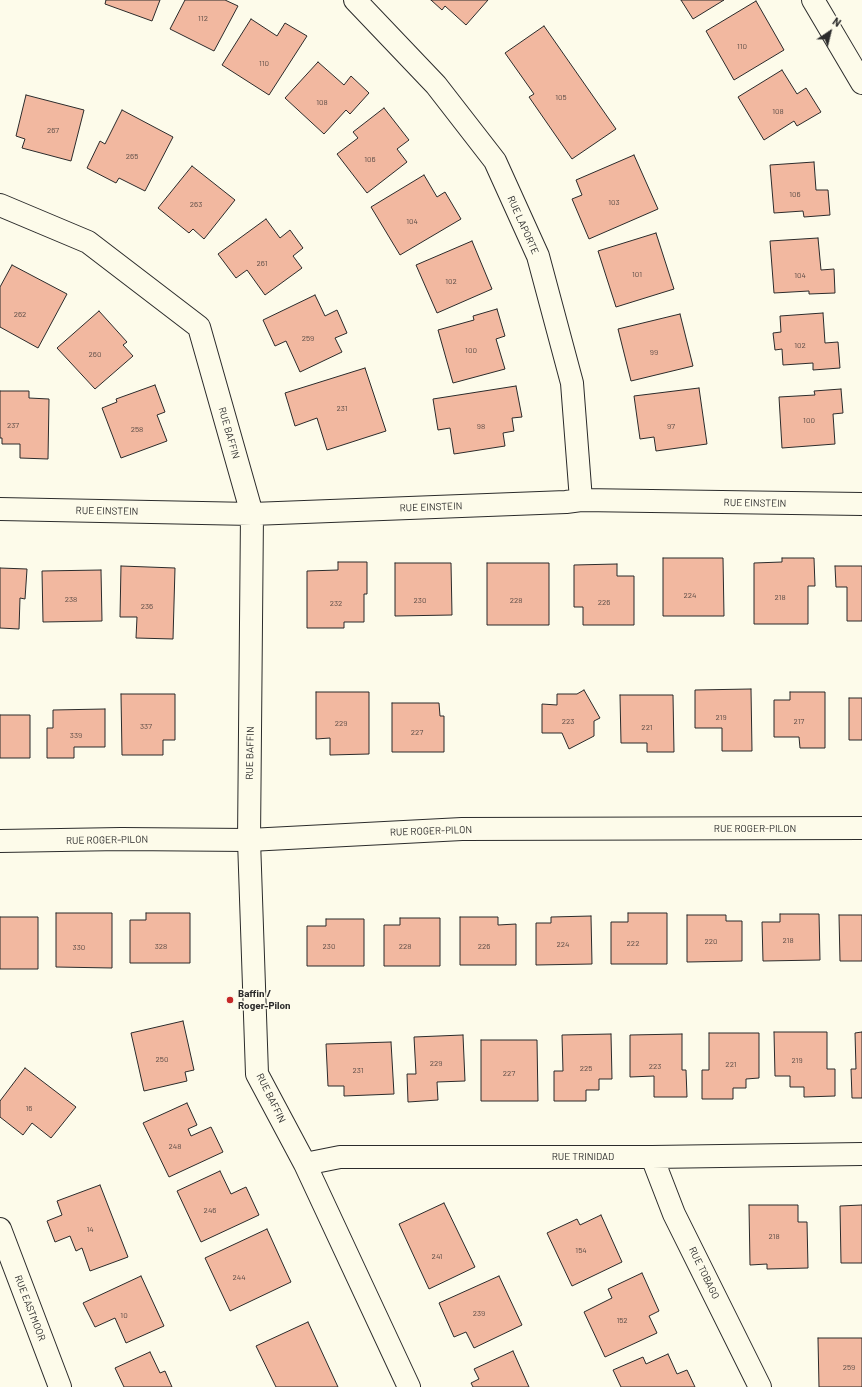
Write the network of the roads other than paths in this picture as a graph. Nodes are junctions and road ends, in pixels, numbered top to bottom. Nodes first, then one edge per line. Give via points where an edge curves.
1 (355, 0) edge
2 (813, 0) edge
3 (862, 83) edge
4 (0, 205) edge
5 (580, 500) junction
6 (862, 504) edge
7 (0, 509) edge
8 (252, 514) junction
9 (862, 828) edge
10 (249, 840) junction
11 (0, 841) edge
12 (862, 1154) edge
13 (652, 1157) junction
14 (305, 1164) junction
15 (0, 1229) edge
16 (60, 1387) edge
17 (409, 1387) edge
18 (760, 1387) edge

1 - 5 street, RUE LAPORTE via 436,85 495,161 538,256 572,383
2 - 3 street
4 - 8 street, RUE BAFFIN via 88,242 199,327
5 - 6 street, RUE EINSTEIN
5 - 8 street, RUE EINSTEIN
7 - 8 street, RUE EINSTEIN
8 - 10 street, RUE BAFFIN
9 - 10 street, RUE ROGER-PILON via 462,829
10 - 11 street, RUE ROGER-PILON
10 - 14 street, RUE BAFFIN via 257,1074
12 - 13 street, RUE TRINIDAD
13 - 14 street, RUE TRINIDAD via 340,1157
13 - 18 street, RUE TOBAGO via 674,1214
14 - 17 street, RUE BAFFIN
15 - 16 street, RUE EASTMOOR

